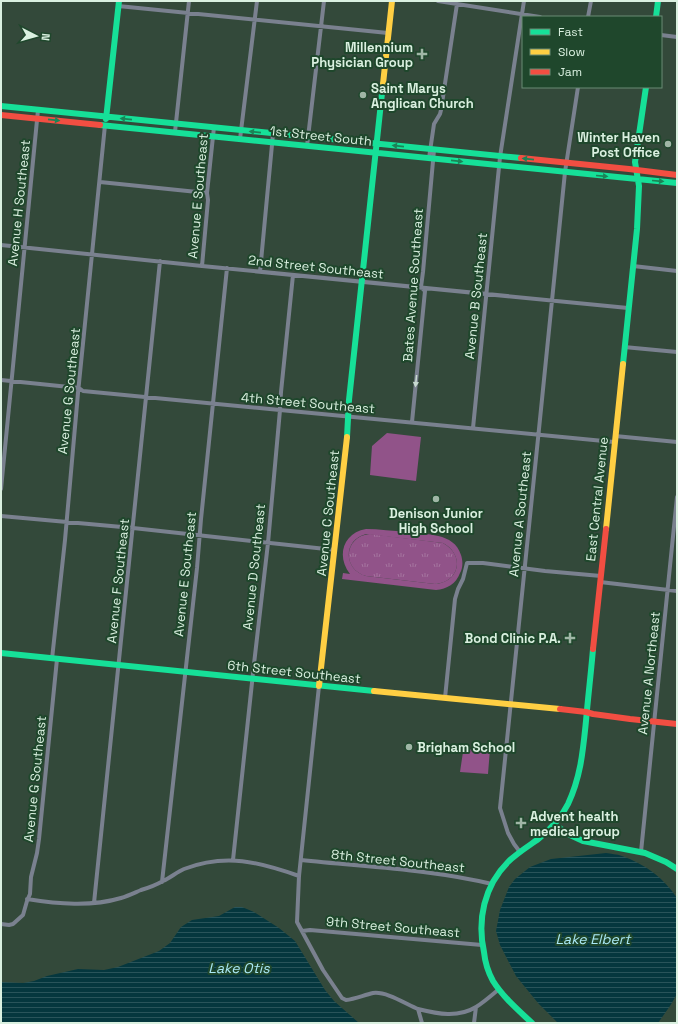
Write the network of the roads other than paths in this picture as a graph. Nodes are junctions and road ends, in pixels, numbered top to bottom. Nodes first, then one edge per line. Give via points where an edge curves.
1 (189, 1) edge
2 (257, 1) edge
3 (324, 1) edge
4 (392, 1) edge
5 (438, 1) edge
6 (524, 1) edge
7 (591, 1) edge
8 (658, 1) edge
9 (118, 3) edge
10 (457, 4) junction
11 (188, 13) junction
12 (522, 14) junction
13 (534, 16) edge
14 (588, 16) edge
15 (656, 16) edge
16 (255, 20) junction
17 (321, 26) junction
18 (388, 33) junction
19 (662, 35) edge
20 (677, 37) edge
21 (578, 88) edge
22 (646, 88) edge
23 (1, 106) edge
24 (38, 110) junction
25 (1, 114) edge
26 (106, 116) junction
27 (38, 119) junction
28 (175, 124) junction
29 (105, 125) junction
30 (214, 127) junction
31 (241, 130) junction
32 (175, 132) junction
33 (273, 134) junction
34 (213, 136) junction
35 (308, 137) junction
36 (240, 139) junction
37 (272, 142) junction
38 (376, 144) junction
39 (307, 146) junction
40 (432, 150) junction
41 (375, 153) junction
42 (500, 157) junction
43 (431, 159) junction
44 (566, 163) junction
45 (499, 165) junction
46 (636, 170) junction
47 (565, 172) junction
48 (677, 175) edge
49 (639, 179) junction
50 (100, 182) junction
51 (677, 183) edge
52 (207, 194) junction
53 (1, 245) edge
54 (25, 247) junction
55 (93, 254) junction
56 (160, 261) junction
57 (202, 266) junction
58 (633, 266) junction
59 (227, 268) junction
60 (677, 270) edge
61 (260, 272) junction
62 (293, 275) junction
63 (361, 282) junction
64 (422, 288) junction
65 (486, 294) junction
66 (552, 300) junction
67 (628, 308) junction
68 (624, 347) junction
69 (677, 352) edge
70 (1, 380) edge
71 (12, 381) junction
72 (79, 388) junction
73 (146, 397) junction
74 (213, 404) junction
75 (280, 410) junction
76 (348, 416) junction
77 (412, 422) junction
78 (473, 428) junction
79 (539, 435) junction
80 (615, 439) junction
81 (677, 442) edge
82 (1, 489) edge
83 (677, 497) edge
84 (1, 516) edge
85 (67, 522) junction
86 (133, 528) junction
87 (200, 536) junction
88 (268, 543) junction
89 (335, 550) junction
90 (524, 569) junction
91 (600, 579) junction
92 (667, 590) junction
93 (677, 591) edge
94 (1, 653) edge
95 (55, 659) junction
96 (119, 666) junction
97 (185, 673) junction
98 (252, 680) junction
99 (319, 686) junction
100 (445, 698) junction
101 (510, 704) junction
102 (586, 712) junction
103 (654, 722) junction
104 (677, 724) edge
105 (555, 825) junction
106 (520, 852) junction
107 (641, 852) junction
108 (233, 860) junction
109 (301, 860) junction
110 (677, 869) edge
111 (299, 876) junction
112 (162, 882) junction
113 (492, 884) junction
114 (28, 899) junction
115 (94, 903) junction
116 (1, 924) edge
117 (302, 931) junction
118 (482, 945) junction
119 (499, 989) junction
120 (476, 1007) junction
121 (418, 1009) junction
122 (422, 1023) edge
123 (474, 1023) edge
124 (532, 1023) edge

1 - 11 street
2 - 16 street
3 - 17 street
4 - 18 main road, Avenue C Southeast
5 - 10 street
6 - 12 street, Avenue B Southeast
7 - 14 street
8 - 15 main road
9 - 11 street
9 - 26 main road
10 - 12 street
10 - 40 street, Bates Avenue Southeast via 441,110 434,124
11 - 16 street
11 - 28 street
12 - 13 street
12 - 42 street, Avenue B Southeast
16 - 17 street
16 - 31 street
17 - 18 street
17 - 35 street
18 - 38 main road, Avenue C Southeast
19 - 20 street
21 - 44 street, Avenue A Southeast
22 - 46 main road
23 - 24 main road, 1st Street South
24 - 26 main road, 1st Street South
24 - 27 street, Avenue H Southeast
25 - 27 main road, 1st Street South
28 -> 26 main road, 1st Street South
26 - 29 main road
27 -> 29 main road, 1st Street South
27 - 54 street, Avenue H Southeast
28 - 30 main road, 1st Street South
28 - 32 street
29 - 32 main road, 1st Street South
29 - 50 street, Avenue G Southeast
30 - 31 main road, 1st Street South
30 - 34 street, Avenue E Southeast
33 -> 31 main road, 1st Street South
31 - 36 street
32 - 34 main road, 1st Street South
33 - 35 main road, 1st Street South
33 - 37 street
34 - 36 main road, 1st Street South
34 - 52 street, Avenue E Southeast
35 - 38 main road, 1st Street South
35 - 39 street
36 - 37 main road, 1st Street South
37 - 39 main road, 1st Street South
37 - 61 street
40 -> 38 main road, 1st Street South
38 - 41 main road, Avenue C Southeast
39 - 41 main road, 1st Street South
40 - 42 main road, 1st Street South
40 - 43 street, Bates Avenue Southeast
41 - 43 main road, 1st Street South
41 - 63 main road, Avenue C Southeast
44 -> 42 main road, 1st Street South
42 - 45 street, Avenue B Southeast
43 -> 45 main road, 1st Street South
43 - 64 street, Bates Avenue Southeast
44 - 46 main road, 1st Street South
44 - 47 street, Avenue A Southeast
45 - 47 main road, 1st Street South
45 - 65 street, Avenue B Southeast
46 - 48 main road, 1st Street South
46 - 49 main road, East Central Avenue
47 -> 49 main road, 1st Street South
47 - 66 street, Avenue A Southeast
49 -> 51 main road, 1st Street South
49 - 58 main road, East Central Avenue
50 - 52 street
50 - 55 street, Avenue G Southeast
52 - 57 street, Avenue E Southeast
53 - 54 street, 2nd Street Southeast
54 - 55 street, 2nd Street Southeast
54 - 71 street, Avenue H Southeast
55 - 56 street, 2nd Street Southeast
55 - 72 street, Avenue G Southeast
56 - 57 street, 2nd Street Southeast
56 - 73 street, Avenue F Southeast
57 - 59 street, 2nd Street Southeast
58 - 60 street
58 - 67 main road, East Central Avenue
59 - 61 street, 2nd Street Southeast
59 - 74 street, Avenue E Southeast
61 - 62 street, 2nd Street Southeast
62 - 63 street, 2nd Street Southeast
62 - 75 street, Avenue D Southeast
63 - 64 street, 2nd Street Southeast
63 - 76 main road, Avenue C Southeast
64 - 65 street, 2nd Street Southeast
64 -> 77 street, Bates Avenue Southeast via 424,291
65 - 66 street, 2nd Street Southeast
65 - 78 street, Avenue B Southeast
66 - 67 street, 2nd Street Southeast
66 - 79 street, Avenue A Southeast
67 - 68 main road, East Central Avenue
68 - 69 street
68 - 80 main road, East Central Avenue
70 - 71 street, 4th Street Southeast
71 - 72 street, 4th Street Southeast
71 - 82 street, Avenue H Southeast
72 - 73 street, 4th Street Southeast via 83,391
72 - 85 street, Avenue G Southeast
73 - 74 street, 4th Street Southeast
73 - 86 street, Avenue F Southeast
74 - 75 street, 4th Street Southeast
74 - 87 street, Avenue E Southeast
75 - 76 street, 4th Street Southeast
75 - 88 street, Avenue D Southeast
76 - 77 street, 4th Street Southeast
76 - 89 main road, Avenue C Southeast
77 - 78 street, 4th Street Southeast
78 - 79 street, 4th Street Southeast
79 - 80 street, 4th Street Southeast
79 - 90 street, Avenue A Southeast
80 - 81 street, 4th Street Southeast
80 - 91 main road, East Central Avenue
83 - 92 street, Avenue A Northeast
84 - 85 street
85 - 86 street
85 - 95 street, Avenue G Southeast
86 - 87 street
86 - 96 street, Avenue F Southeast
87 - 88 street
87 - 97 street, Avenue E Southeast
88 - 89 street
88 - 98 street, Avenue D Southeast
89 - 99 main road, Avenue C Southeast
90 - 91 street
90 - 100 street via 468,563 455,599
90 - 101 street, Avenue A Southeast
91 - 92 street
91 - 102 main road, East Central Avenue
92 - 93 street
92 - 103 street, Avenue A Northeast
94 - 95 main road, 6th Street Southeast
95 - 96 main road, 6th Street Southeast
95 - 114 street, Avenue G Southeast via 37,853
96 - 97 main road, 6th Street Southeast
96 - 115 street, Avenue F Southeast
97 - 98 main road, 6th Street Southeast
97 - 112 street, Avenue E Southeast
98 - 99 main road, 6th Street Southeast
98 - 108 street, Avenue D Southeast
99 - 100 main road, 6th Street Southeast
99 - 109 street, Avenue C Southeast
100 - 101 main road, 6th Street Southeast
101 - 102 main road, 6th Street Southeast
101 - 106 street, Avenue A Southeast via 500,808 508,832
102 - 103 main road, 6th Street Southeast
102 - 105 main road, East Central Avenue via 575,787 567,807
103 - 104 main road, 6th Street Southeast
103 - 107 street, Avenue A Northeast
105 - 106 main road, East Central Avenue
105 - 107 main road via 587,842
106 - 113 main road, East Central Avenue via 496,875
107 - 110 main road
108 - 111 street via 262,864
108 - 112 street via 199,864 183,869
109 - 111 street, Avenue C Southeast
109 - 113 street, 8th Street Southeast via 439,874
111 - 117 street, Avenue C Southeast via 298,922
112 - 115 street via 121,898
113 - 118 main road, East Central Avenue via 485,899 482,917
114 - 115 street via 70,904
114 - 116 street, Avenue G Southeast via 23,915 18,920 9,925
117 - 118 street, 9th Street Southeast
117 - 121 street, Avenue C Southeast via 342,998 346,1000 375,993 400,1000
118 - 119 main road, East Central Avenue via 488,972
119 - 120 street
119 - 124 main road, East Central Avenue
120 - 121 street via 451,1015
120 - 123 street
121 - 122 street

